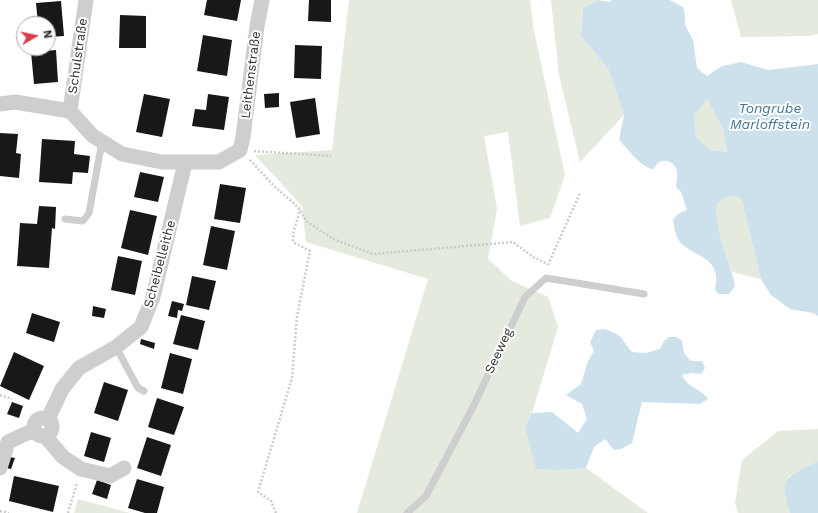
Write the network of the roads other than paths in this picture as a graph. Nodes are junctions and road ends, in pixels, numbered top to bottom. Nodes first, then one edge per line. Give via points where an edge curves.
1 (86, 0) edge
2 (262, 0) edge
3 (0, 104) edge
4 (70, 111) junction
5 (102, 141) junction
6 (185, 163) junction
7 (65, 219) dead end
8 (644, 294) dead end
9 (116, 347) junction
10 (144, 391) dead end
11 (40, 434) junction
12 (0, 468) edge
13 (124, 468) dead end
14 (407, 513) edge

1 - 4 street, Schulstraße
2 - 6 street, Leithenstraße via 244,137 240,150 219,162
3 - 4 street via 15,102
4 - 5 street via 93,136
5 - 6 street via 122,154 162,162
5 - 7 lane via 89,213 84,221
6 - 9 street, Scheibelleithe via 153,297 141,327
8 - 14 lane, Seeweg via 546,278 525,297 473,407 426,496
9 - 10 lane via 138,388
9 - 11 street, Scheibelleithe via 80,368 62,389 48,419 52,429 50,433
11 - 12 street via 8,442
11 - 13 street via 63,457 81,469 110,476

